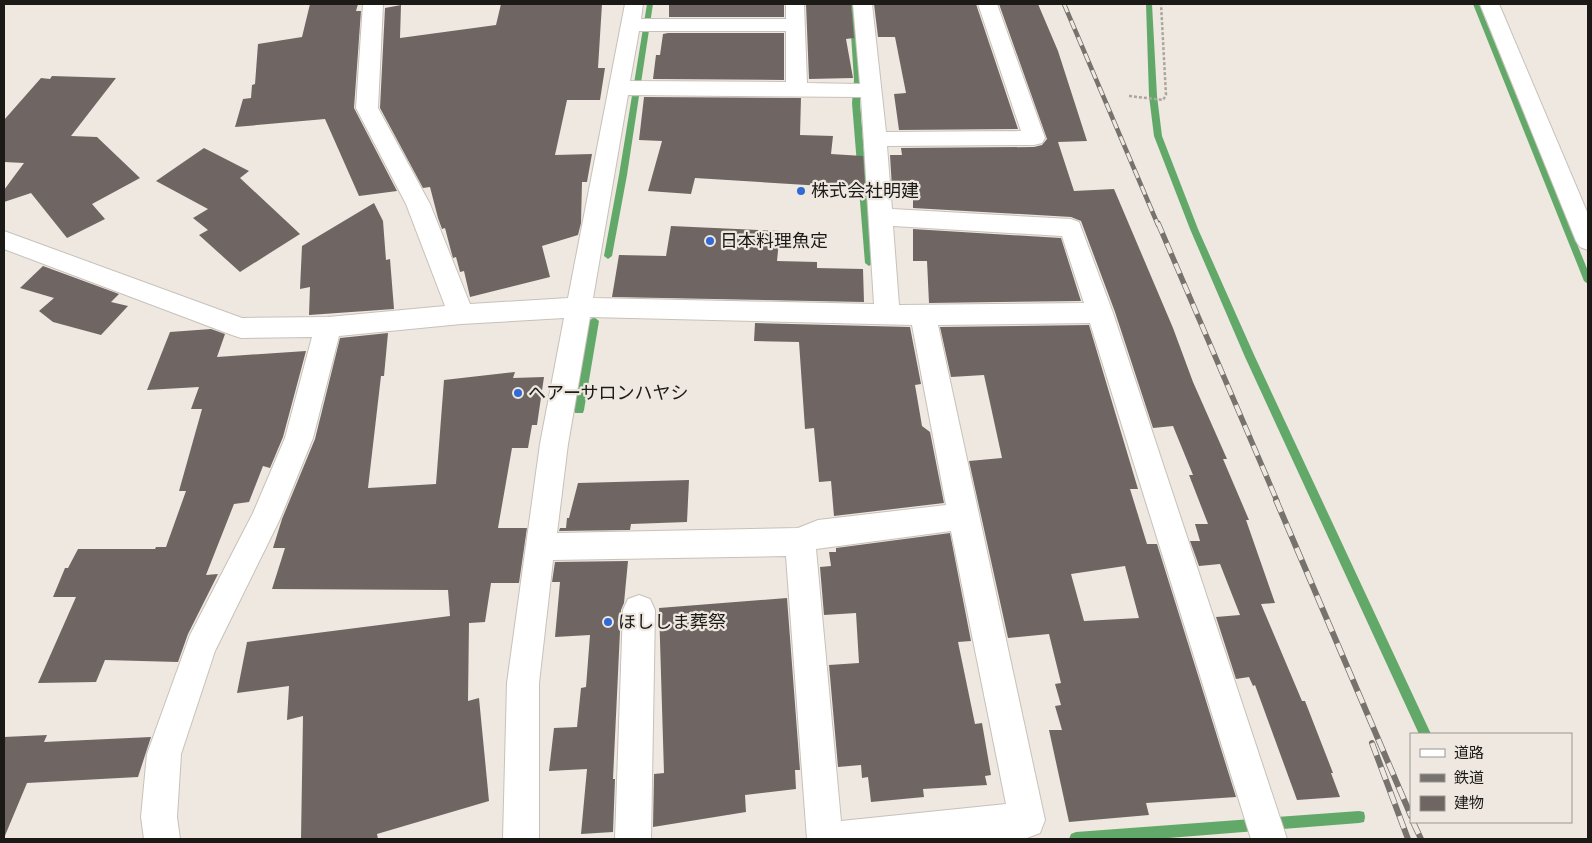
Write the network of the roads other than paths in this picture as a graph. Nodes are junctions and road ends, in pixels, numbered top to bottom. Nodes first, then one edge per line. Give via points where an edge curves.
1 (373, 4) edge
2 (796, 4) edge
3 (863, 4) edge
4 (988, 4) edge
5 (1489, 4) edge
6 (640, 20) edge
7 (795, 25) junction
8 (632, 88) junction
9 (797, 89) junction
10 (860, 90) junction
11 (876, 139) junction
12 (882, 217) junction
13 (4, 240) edge
14 (1588, 241) edge
15 (580, 307) junction
16 (1100, 313) junction
17 (461, 314) junction
18 (887, 314) junction
19 (923, 315) junction
20 (328, 327) junction
21 (963, 516) junction
22 (800, 542) junction
23 (540, 547) junction
24 (639, 610) dead end
25 (1264, 823) edge
26 (1017, 832) edge
27 (162, 839) edge
28 (521, 839) edge
29 (633, 839) edge
30 (825, 839) edge
31 (840, 839) edge

1 - 17 street via 367,108 418,204
2 - 7 street
3 - 10 street
4 - 11 street via 1034,138
5 - 14 street
6 - 7 street
6 - 8 street
7 - 9 street
8 - 9 street
8 - 15 street
9 - 10 street
10 - 11 street
11 - 12 street
12 - 16 street via 1070,228
12 - 18 street
13 - 20 street via 241,328
15 - 17 street
15 - 18 street
15 - 23 street via 554,444
16 - 19 street
16 - 25 street
17 - 20 street
18 - 19 street
19 - 21 street
20 - 27 street via 299,438 265,519 201,646 164,754 159,817
21 - 22 street via 818,534
21 - 26 street via 1027,820
22 - 23 street
22 - 30 street
23 - 28 street via 523,683
24 - 29 street
26 - 31 street

